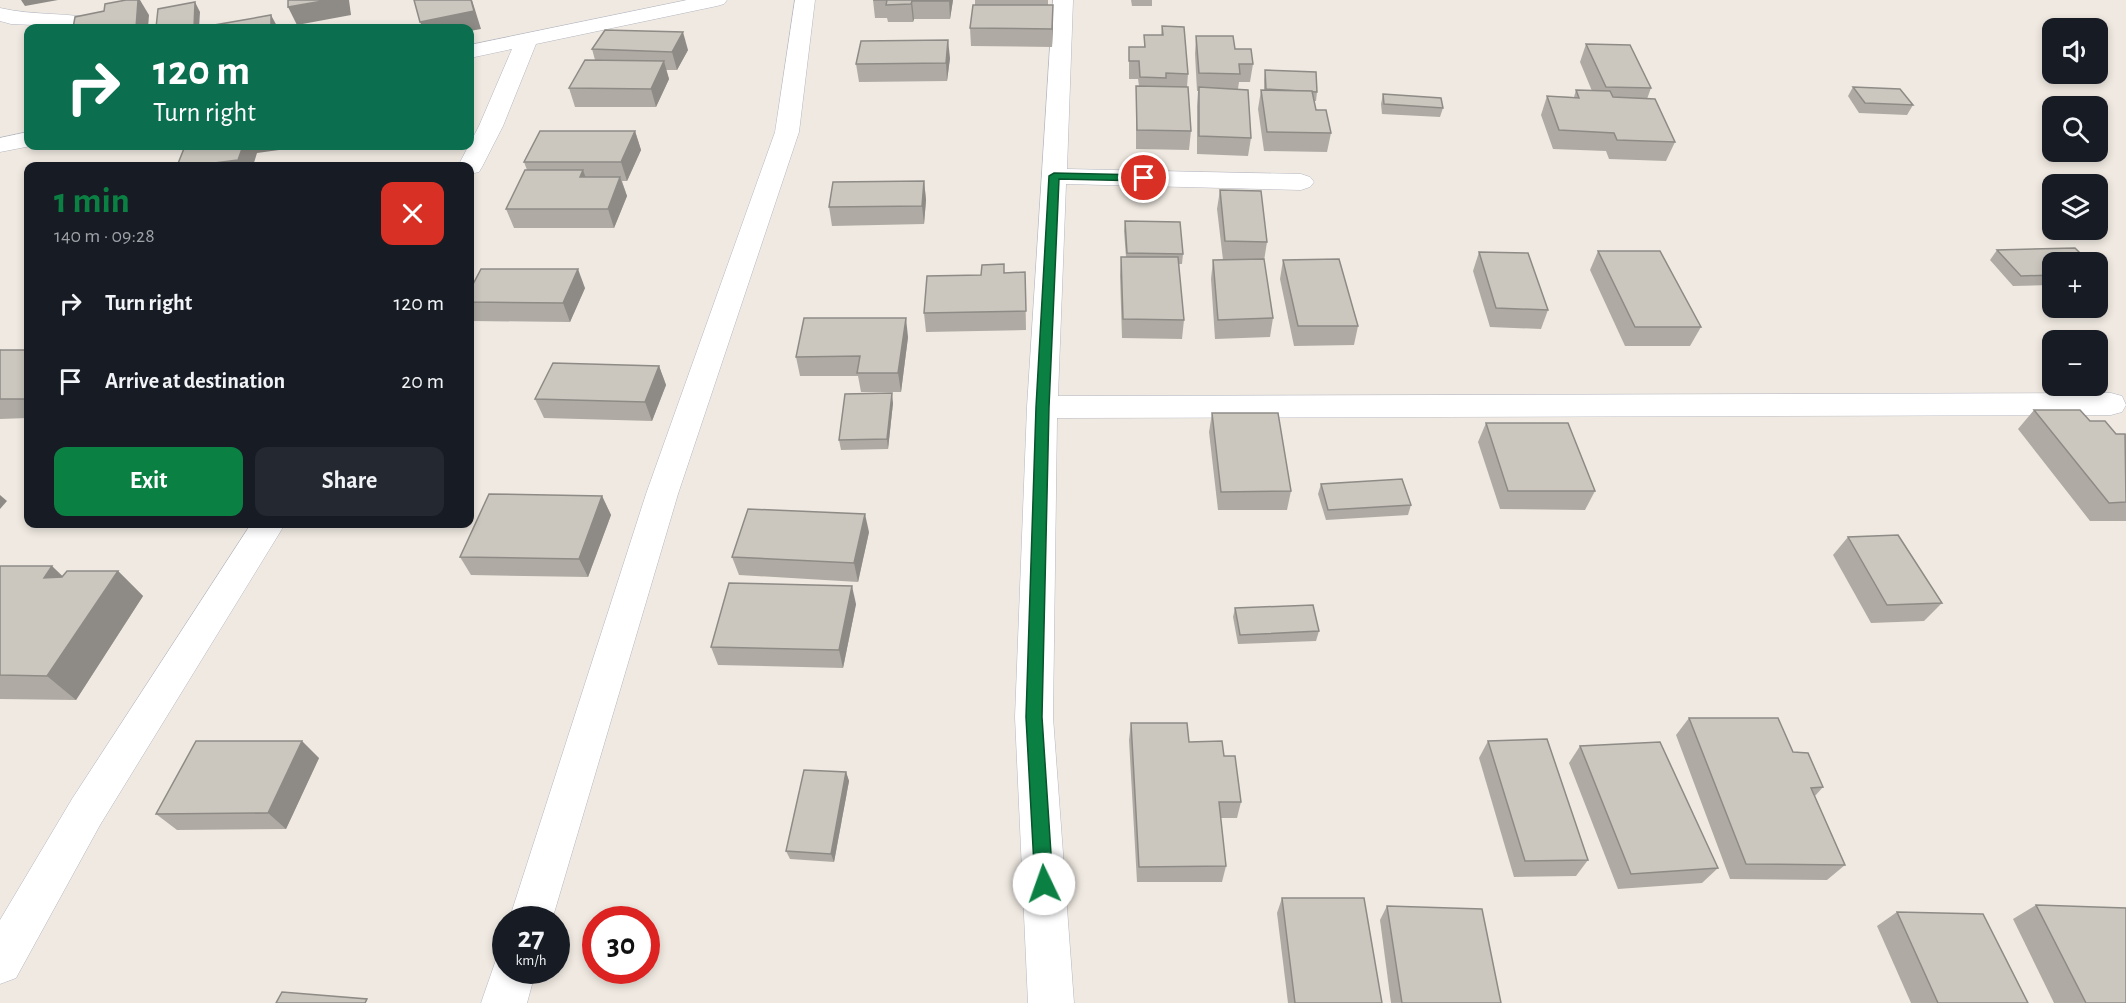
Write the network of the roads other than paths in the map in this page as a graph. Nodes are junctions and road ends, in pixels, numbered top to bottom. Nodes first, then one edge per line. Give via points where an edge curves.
1 (717, 0) edge
2 (805, 0) edge
3 (1063, 0) edge
4 (0, 14) edge
5 (93, 24) edge
6 (527, 40) junction
7 (474, 50) edge
8 (24, 140) edge
9 (0, 145) edge
10 (473, 162) edge
11 (1054, 176) junction
12 (1301, 182) dead end
13 (2111, 404) dead end
14 (1042, 407) junction
15 (265, 528) edge
16 (534, 906) edge
17 (0, 962) edge
18 (510, 984) edge
19 (504, 1003) edge
20 (1051, 1003) edge

1 - 6 street
2 - 16 street via 787,132 662,495
3 - 11 street
4 - 5 street
6 - 7 street
6 - 10 street
8 - 9 street
11 - 12 street
11 - 14 street
13 - 14 street
14 - 20 street via 1034,717
15 - 17 street via 86,812
18 - 19 street

